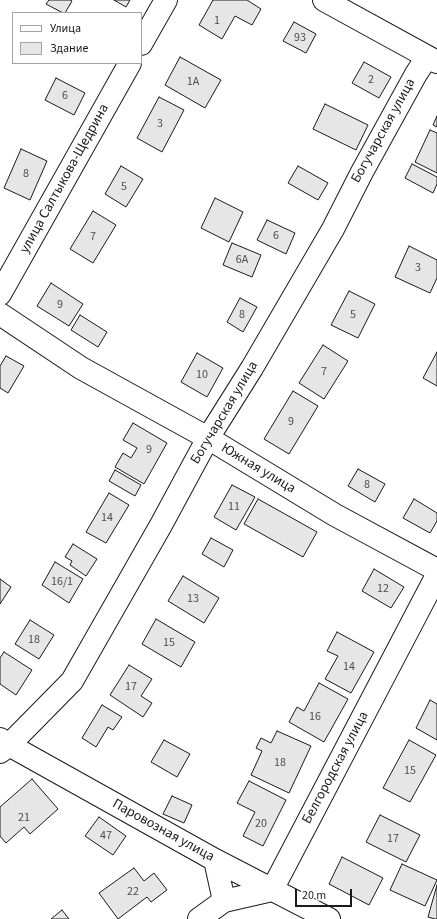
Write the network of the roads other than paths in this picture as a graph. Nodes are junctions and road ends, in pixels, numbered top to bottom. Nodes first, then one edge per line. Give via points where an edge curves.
1 (166, 0) edge
2 (324, 0) edge
3 (142, 42) edge
4 (432, 60) edge
5 (129, 64) edge
6 (0, 294) edge
7 (0, 314) edge
8 (208, 438) junction
9 (437, 570) edge
10 (437, 575) edge
11 (3, 745) edge
12 (215, 860) junction
13 (272, 890) junction
14 (224, 901) junction
15 (199, 919) edge
16 (329, 919) edge

1 - 3 street
2 - 4 street
4 - 8 street, Богучарская улица via 416,74 333,229
5 - 6 street, улица Салтыкова-Щедрина
7 - 8 street, Южная улица via 81,368
8 - 9 street, Южная улица via 335,515
8 - 11 street, Богучарская улица via 72,681
10 - 13 street, Белгородская улица
11 - 12 street, Паровозная улица
12 - 13 street, Паровозная улица
12 - 14 street
13 - 14 street
13 - 16 street, Паровозная улица
14 - 15 street

